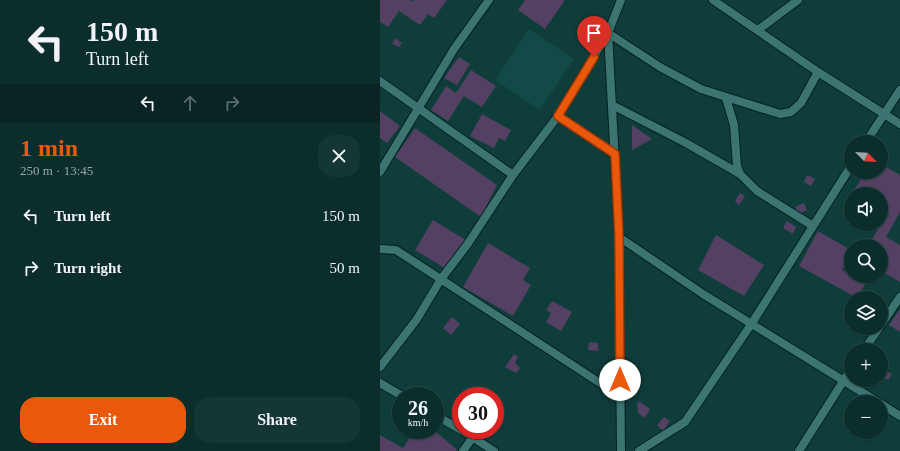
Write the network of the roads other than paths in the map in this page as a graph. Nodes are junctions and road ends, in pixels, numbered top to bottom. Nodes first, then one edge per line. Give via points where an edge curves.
1 (489, 0) edge
2 (621, 0) edge
3 (713, 0) edge
4 (798, 0) edge
5 (758, 30) junction
6 (608, 33) junction
7 (818, 72) junction
8 (380, 81) edge
9 (900, 90) edge
10 (726, 98) junction
11 (612, 104) junction
12 (418, 110) junction
13 (884, 114) junction
14 (558, 116) junction
15 (900, 124) edge
16 (870, 135) edge
17 (615, 154) junction
18 (380, 172) edge
19 (740, 174) junction
20 (514, 176) junction
21 (844, 177) edge
22 (813, 226) junction
23 (619, 237) junction
24 (380, 249) edge
25 (441, 279) junction
26 (900, 297) edge
27 (888, 315) edge
28 (752, 323) junction
29 (380, 367) edge
30 (844, 380) joint
31 (380, 384) edge
32 (855, 387) edge
33 (392, 391) edge
34 (867, 395) edge
35 (620, 396) junction
36 (888, 408) edge
37 (900, 416) edge
38 (472, 439) edge
39 (476, 439) edge
40 (463, 451) edge
41 (494, 451) edge
42 (620, 451) edge
43 (639, 451) edge
44 (799, 451) edge

1 - 12 street via 454,49
2 - 6 street
3 - 5 street
4 - 5 street
5 - 7 street
6 - 10 street via 694,85
6 - 11 street
6 - 14 street
7 - 10 street via 801,103 791,112 780,114
7 - 13 street
8 - 12 street
9 - 13 street
10 - 19 street via 734,125 737,166
11 - 17 street
11 - 19 street
12 - 18 street
12 - 20 street
13 - 15 street
13 - 16 street
14 - 17 street
14 - 20 street
17 - 23 street
19 - 22 street via 757,191
20 - 25 street
21 - 22 street
22 - 28 street
23 - 28 street via 703,294
23 - 35 street
24 - 25 street via 396,250
25 - 29 street via 417,319
25 - 35 street
26 - 27 street
28 - 30 street
28 - 43 street via 685,422
30 - 44 street
31 - 33 street
32 - 34 street
35 - 42 street
36 - 37 street
38 - 40 street
39 - 41 street

